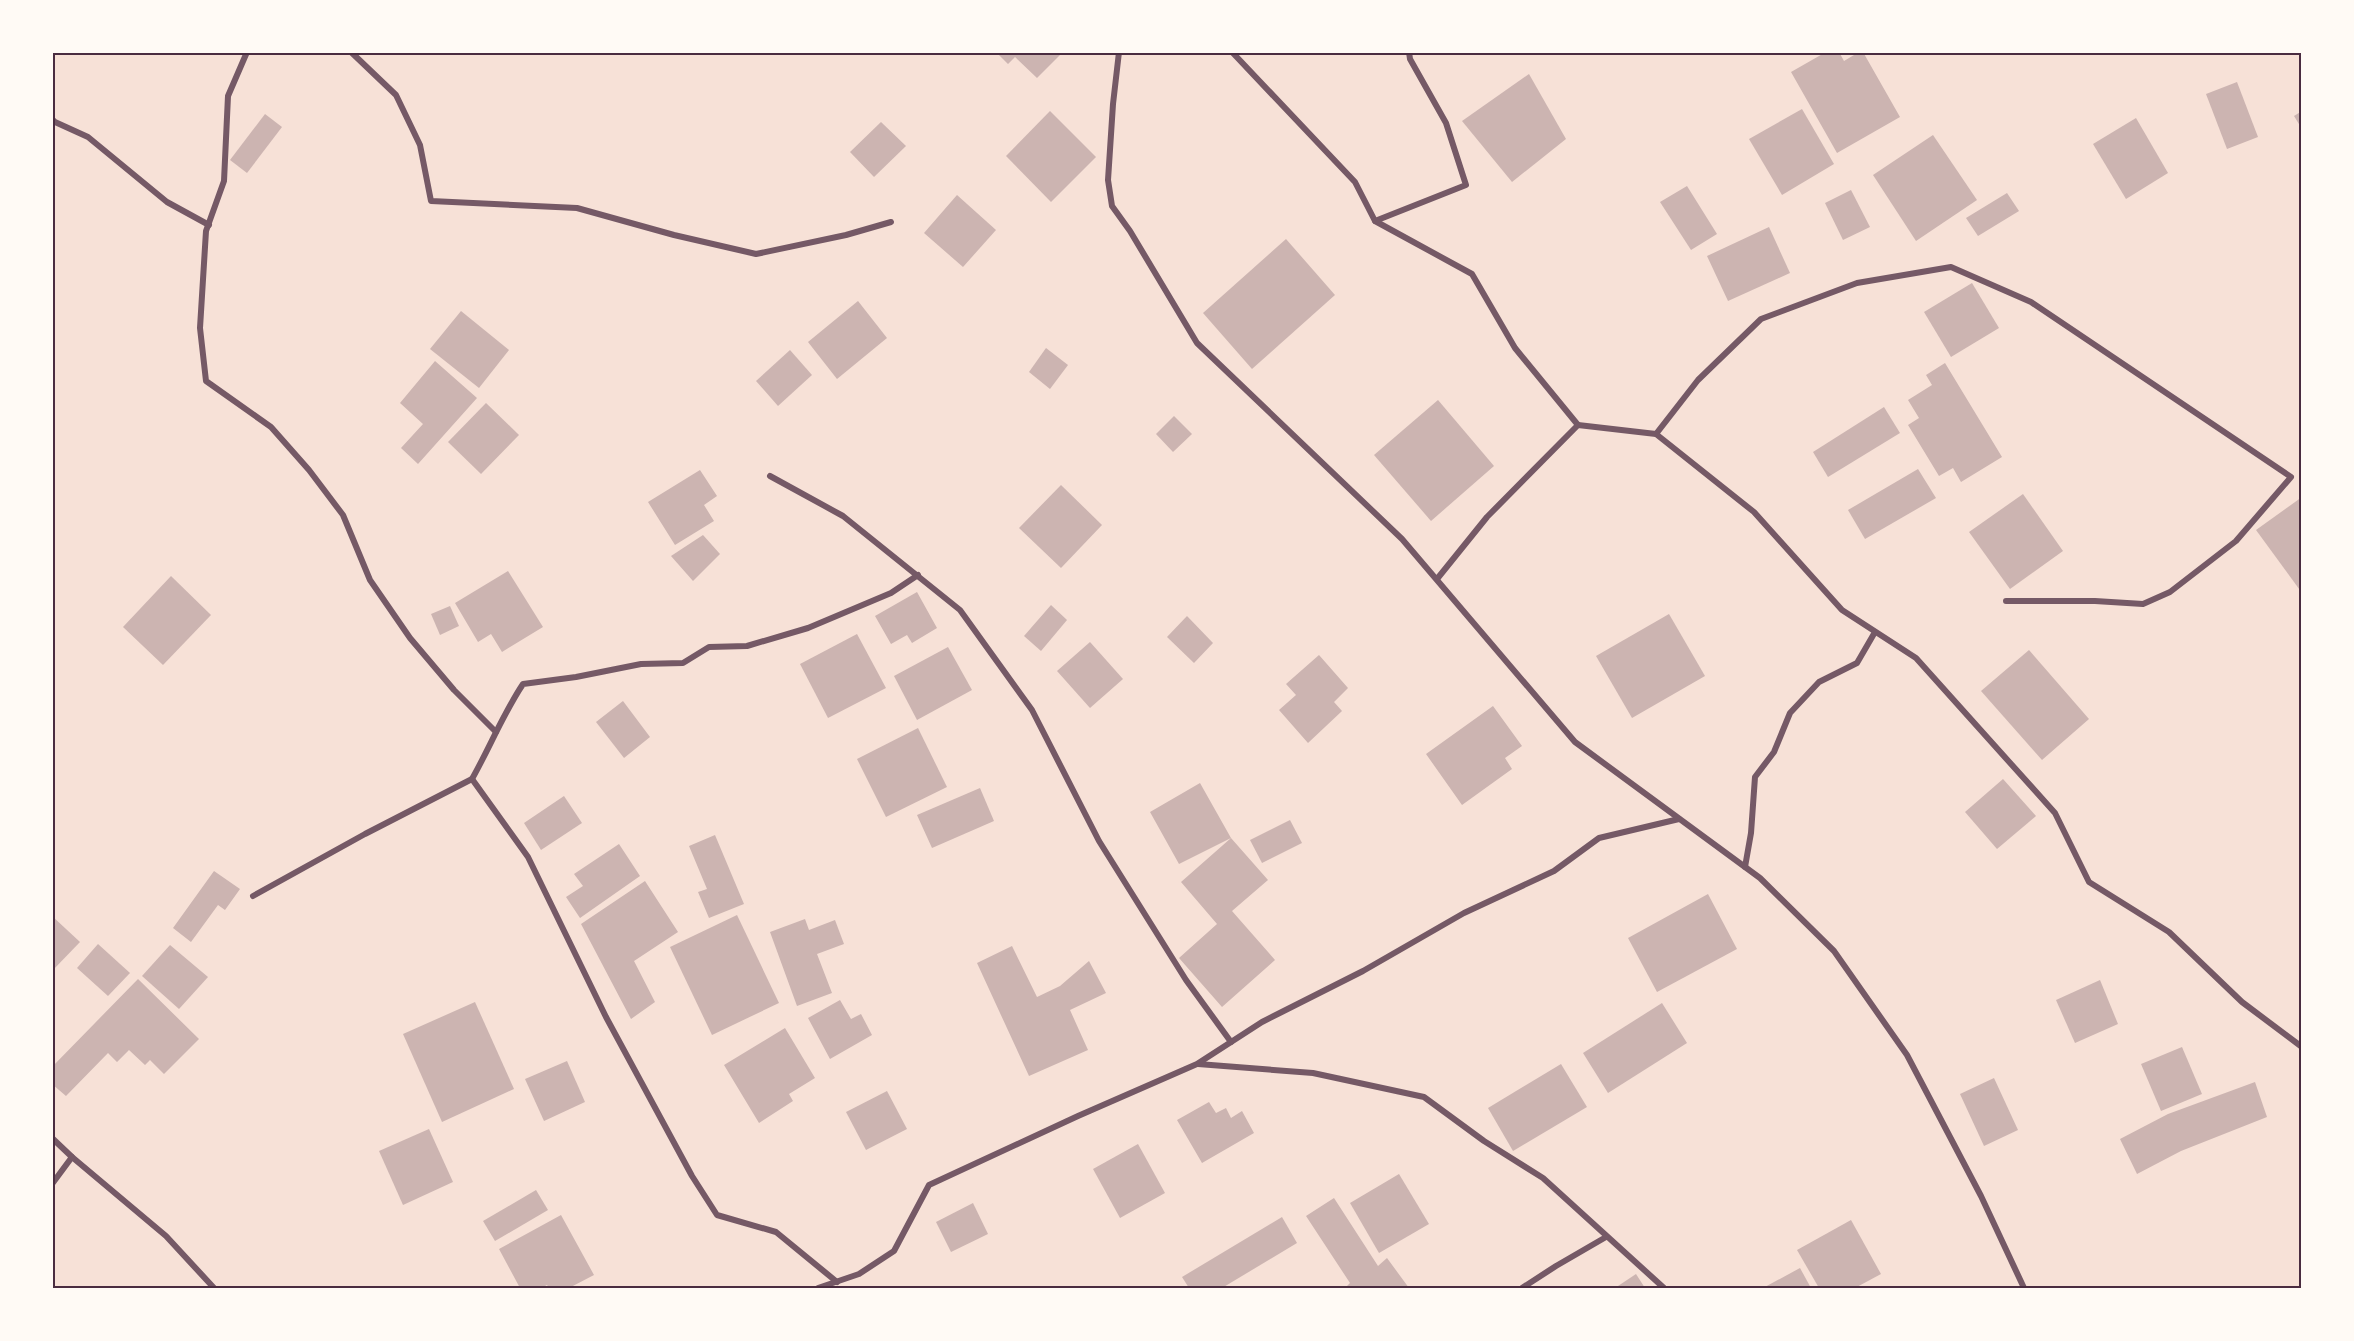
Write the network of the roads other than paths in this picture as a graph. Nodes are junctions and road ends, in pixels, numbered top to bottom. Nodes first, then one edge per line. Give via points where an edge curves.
1 (247, 52) edge
2 (351, 52) edge
3 (1119, 52) edge
4 (1232, 52) edge
5 (1409, 52) edge
6 (52, 119) edge
7 (1375, 221) junction
8 (891, 222) dead end
9 (209, 225) junction
10 (1578, 425) junction
11 (1656, 434) junction
12 (770, 476) dead end
13 (918, 575) junction
14 (1437, 579) junction
15 (2006, 601) dead end
16 (1875, 632) junction
17 (496, 732) junction
18 (472, 778) junction
19 (1679, 819) junction
20 (1745, 867) junction
21 (253, 896) dead end
22 (1231, 1042) junction
23 (2301, 1047) edge
24 (1197, 1064) junction
25 (52, 1138) edge
26 (72, 1157) junction
27 (52, 1184) edge
28 (1606, 1237) junction
29 (837, 1282) junction
30 (214, 1288) edge
31 (818, 1288) edge
32 (1522, 1288) edge
33 (1664, 1288) edge
34 (2024, 1288) edge

1 - 9 street via 228,96 224,181
2 - 8 street via 396,95 420,145 431,201 576,208 756,255
3 - 14 street via 1108,180 1112,206 1197,343 1402,539
4 - 7 street via 1354,182
5 - 7 street via 1446,123 1466,185
6 - 9 street via 88,137 167,202
7 - 10 street via 1472,274 1515,348
9 - 17 street via 200,328 206,381 271,428 309,470 343,515 370,580 410,638
10 - 11 street
10 - 14 street via 1487,517
11 - 15 street via 1698,380 1761,319 1857,283 1951,267 2031,302 2291,477 2236,541 2170,592 2143,604
11 - 16 street via 1754,512 1842,610
12 - 13 street via 843,516
13 - 17 street via 891,593 808,627 747,646 709,647 683,663 641,664 523,684
13 - 22 street via 960,610 1032,710 1098,841 1185,980
14 - 19 street via 1575,742
16 - 20 street via 1857,663 1820,682 1790,713 1774,752 1755,777
16 - 23 street via 1916,658 2055,813 2089,882 2169,932 2242,1002
17 - 18 street
18 - 21 street
18 - 29 street via 528,857 606,1017 717,1215 776,1232
19 - 20 street
19 - 22 street via 1599,838 1554,871 1464,914
20 - 34 street via 1834,951 1907,1055
22 - 24 street
24 - 28 street via 1313,1073 1424,1097 1543,1178
24 - 29 street via 929,1185 894,1251 859,1274
25 - 26 street
26 - 27 street
26 - 30 street via 165,1236
28 - 32 street
28 - 33 street
29 - 31 street

